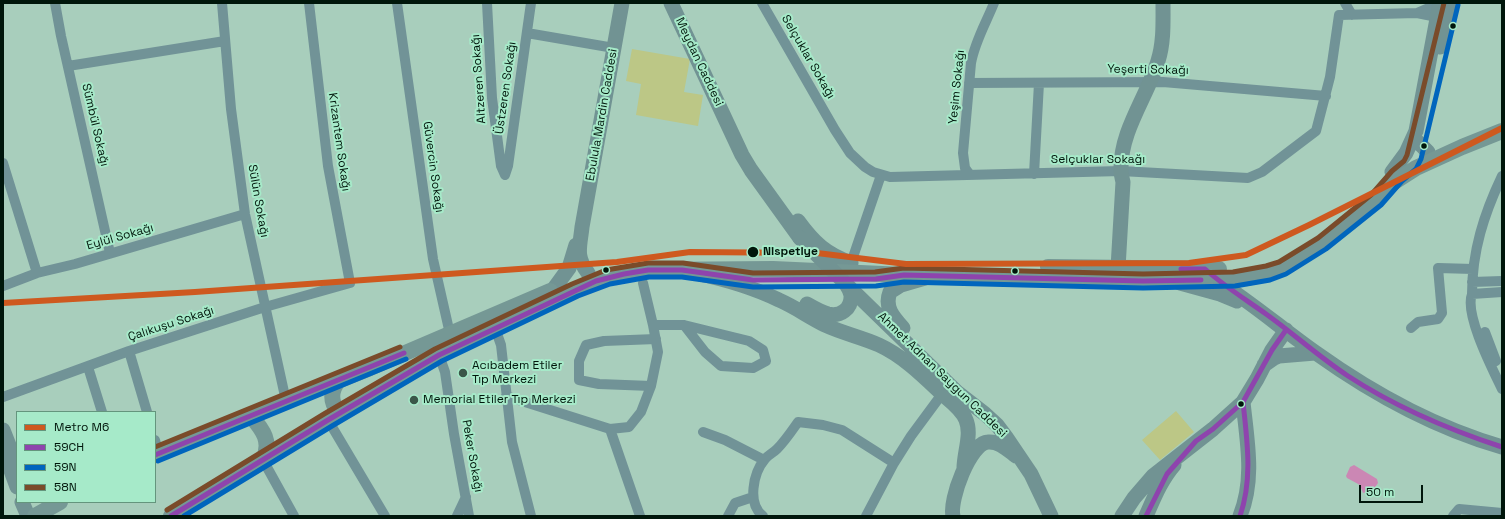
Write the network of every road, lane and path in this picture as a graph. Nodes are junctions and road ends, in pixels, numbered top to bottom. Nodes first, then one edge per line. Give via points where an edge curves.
1 (55, 3) edge
2 (222, 3) edge
3 (309, 3) edge
4 (397, 3) edge
5 (487, 3) edge
6 (531, 3) edge
7 (622, 3) edge
8 (762, 3) edge
9 (994, 3) edge
10 (1163, 3) edge
11 (1345, 3) edge
12 (673, 4) edge
13 (1444, 10) edge
14 (1352, 15) junction
15 (527, 33) junction
16 (225, 41) junction
17 (614, 48) junction
18 (68, 66) junction
19 (1150, 82) junction
20 (969, 83) junction
21 (1039, 83) junction
22 (1326, 96) junction
23 (724, 116) junction
24 (1502, 129) edge
25 (1420, 151) junction
26 (3, 163) edge
27 (1121, 171) junction
28 (1034, 174) junction
29 (505, 175) joint
30 (880, 175) junction
31 (970, 176) junction
32 (1502, 176) edge
33 (1391, 178) junction
34 (245, 214) junction
35 (582, 227) junction
36 (110, 253) junction
37 (851, 264) junction
38 (1473, 269) junction
39 (682, 270) junction
40 (1115, 272) junction
41 (37, 273) junction
42 (934, 276) junction
43 (592, 277) junction
44 (1248, 278) junction
45 (1205, 279) junction
46 (1502, 281) edge
47 (1472, 282) junction
48 (350, 283) joint
49 (643, 283) dead end
50 (846, 284) junction
51 (3, 286) edge
52 (553, 290) junction
53 (1502, 292) edge
54 (1472, 294) junction
55 (1246, 300) junction
56 (265, 307) junction
57 (653, 325) junction
58 (684, 325) junction
59 (496, 328) junction
60 (1411, 328) dead end
61 (1286, 330) junction
62 (450, 334) junction
63 (656, 339) junction
64 (129, 351) junction
65 (1315, 353) junction
66 (439, 355) junction
67 (1264, 364) junction
68 (88, 367) junction
69 (1502, 374) edge
70 (339, 380) junction
71 (651, 386) junction
72 (1502, 389) edge
73 (942, 394) junction
74 (506, 396) junction
75 (3, 397) edge
76 (286, 401) junction
77 (1243, 402) junction
78 (102, 411) edge
79 (147, 411) edge
80 (985, 414) junction
81 (251, 416) junction
82 (333, 416) junction
83 (610, 429) junction
84 (3, 430) edge
85 (703, 432) dead end
86 (1464, 434) junction
87 (1502, 436) edge
88 (1196, 441) junction
89 (1502, 447) edge
90 (3, 449) edge
91 (156, 450) edge
92 (262, 460) junction
93 (764, 460) junction
94 (1023, 461) junction
95 (894, 463) junction
96 (16, 464) edge
97 (964, 468) junction
98 (16, 484) edge
99 (466, 497) junction
100 (753, 497) junction
101 (23, 503) edge
102 (57, 503) edge
103 (33, 512) edge
104 (1502, 513) edge
105 (179, 514) edge
106 (950, 514) edge
107 (294, 516) edge
108 (385, 516) edge
109 (457, 516) edge
110 (469, 516) edge
111 (531, 516) edge
112 (640, 516) edge
113 (728, 516) edge
114 (763, 516) edge
115 (866, 516) edge
116 (1051, 516) edge
117 (1122, 516) edge
118 (1146, 516) edge
119 (1240, 516) edge
120 (1453, 516) edge

1 - 18 street, Sümbül Sokağı
2 - 16 street, Sülün Sokağı
3 - 48 street, Krizantem Sokağı via 328,166
4 - 62 street, Güvercin Sokağı via 433,259
5 - 29 street, Altzeren Sokağı via 492,98 501,166
6 - 15 street, Üstzeren Sokağı
7 - 17 main road, Ebulula Mardin Caddesi
8 - 30 street, Selçuklar Sokağı via 843,144 865,167
9 - 20 street, Yeşim Sokağı via 974,49
10 - 19 main road via 1162,44
11 - 14 street
12 - 23 main road, Meydan Caddesi
13 - 14 street, Selçuklar Sokağı via 1433,6 1417,13
13 - 25 main road
13 - 33 main road via 1416,131
14 - 22 street, Selçuklar Sokağı via 1339,15
15 - 17 street
15 - 29 street, Üstzeren Sokağı
16 - 18 street
16 - 34 street, Sülün Sokağı
17 - 35 main road, Ebulula Mardin Caddesi
18 - 36 street, Sümbül Sokağı
19 - 21 street, Yeşerti Sokağı
19 - 22 street, Yeşerti Sokağı
19 - 27 main road via 1128,133
20 - 21 street, Yeşerti Sokağı
20 - 31 street, Yeşim Sokağı via 963,154 965,168
21 - 28 street
22 - 27 street, Selçuklar Sokağı via 1316,131 1262,172 1248,178
23 - 37 main road via 741,136 808,234 825,251
23 - 50 main road, Ahmet Adnan Saygun Caddesi, bridge via 751,170 800,238
24 - 25 main road
24 - 33 main road
25 - 33 main road via 1410,165
26 - 41 street
27 - 28 street, Selçuklar Sokağı
27 - 40 main road via 1116,180 1112,203
28 - 31 street, Selçuklar Sokağı
30 - 31 street, Selçuklar Sokağı via 900,178
30 - 37 street
32 - 38 street via 1486,210
33 - 44 main road via 1376,200 1322,244 1282,268
33 - 45 main road via 1294,251 1264,264
34 - 36 street, Eylül Sokağı
34 - 56 street, Sülün Sokağı
35 - 43 main road via 579,257
35 - 52 main road via 569,268
36 - 41 street, Eylül Sokağı
37 - 40 main road
37 - 43 main road via 677,260 604,267
38 - 47 street
38 - 60 street via 1438,268 1442,313 1438,319 1418,322
39 - 42 main road via 773,269
39 - 43 main road via 648,270
39 - 50 main road via 753,280 820,311 835,315 848,309 851,297
39 - 73 main road via 750,287 824,325 880,346 920,372
40 - 42 main road
40 - 45 main road
40 - 45 main road via 1170,281
41 - 51 street, Eylül Sokağı
42 - 80 main road via 894,288 888,296 888,308 894,318
43 - 52 main road
43 - 59 main road via 575,290
44 - 45 main road
44 - 55 main road via 1238,288
45 - 55 main road
45 - 55 main road via 1220,294 1242,303
46 - 47 street
47 - 54 street
48 - 56 street, Çalıkuşu Sokağı
49 - 57 street
50 - 80 main road, Ahmet Adnan Saygun Caddesi via 958,393
52 - 62 main road
53 - 54 street
54 - 69 street
54 - 72 street via 1470,299 1476,328
55 - 61 main road
56 - 64 street, Çalıkuşu Sokağı
56 - 76 street, Sülün Sokağı
57 - 58 street
57 - 63 street
58 - 58 street via 749,341 763,350 766,361 753,368 721,366 705,352
59 - 66 main road
59 - 74 street via 501,345
61 - 65 main road
61 - 67 main road
62 - 70 main road
63 - 71 street via 658,352
63 - 71 street via 586,345 579,361 579,380 598,384
64 - 68 street, Çalıkuşu Sokağı
64 - 79 street
65 - 67 main road via 1279,356
65 - 86 main road via 1389,399
66 - 82 main road
66 - 99 street, Peker Sokağı via 445,372
67 - 77 main road
68 - 75 street, Çalıkuşu Sokağı
68 - 78 street
70 - 76 main road
70 - 82 main road via 333,387
71 - 83 street via 641,412 629,427
73 - 95 street
73 - 97 main road via 966,420 968,434
74 - 83 street
74 - 111 street via 512,442
76 - 81 main road
77 - 88 main road
77 - 119 main road via 1249,472
80 - 94 main road, Ahmet Adnan Saygun Caddesi
81 - 91 main road
81 - 92 main road via 266,438 267,452
82 - 92 main road
82 - 108 street
83 - 112 street
84 - 96 main road
85 - 93 street via 732,443
86 - 87 main road
86 - 89 main road
88 - 117 main road via 1153,476
88 - 118 main road via 1167,474
90 - 98 main road
92 - 105 main road
92 - 107 street
93 - 95 street via 789,436 798,422 842,430
93 - 100 street via 754,478
94 - 97 main road via 990,441 976,448
94 - 116 main road, Ahmet Adnan Saygun Caddesi via 1037,484
95 - 115 street
97 - 106 main road
99 - 109 street
99 - 110 street, Peker Sokağı
100 - 113 street via 735,503
100 - 114 street via 758,512
101 - 103 main road
102 - 103 main road
104 - 120 street via 1459,509

